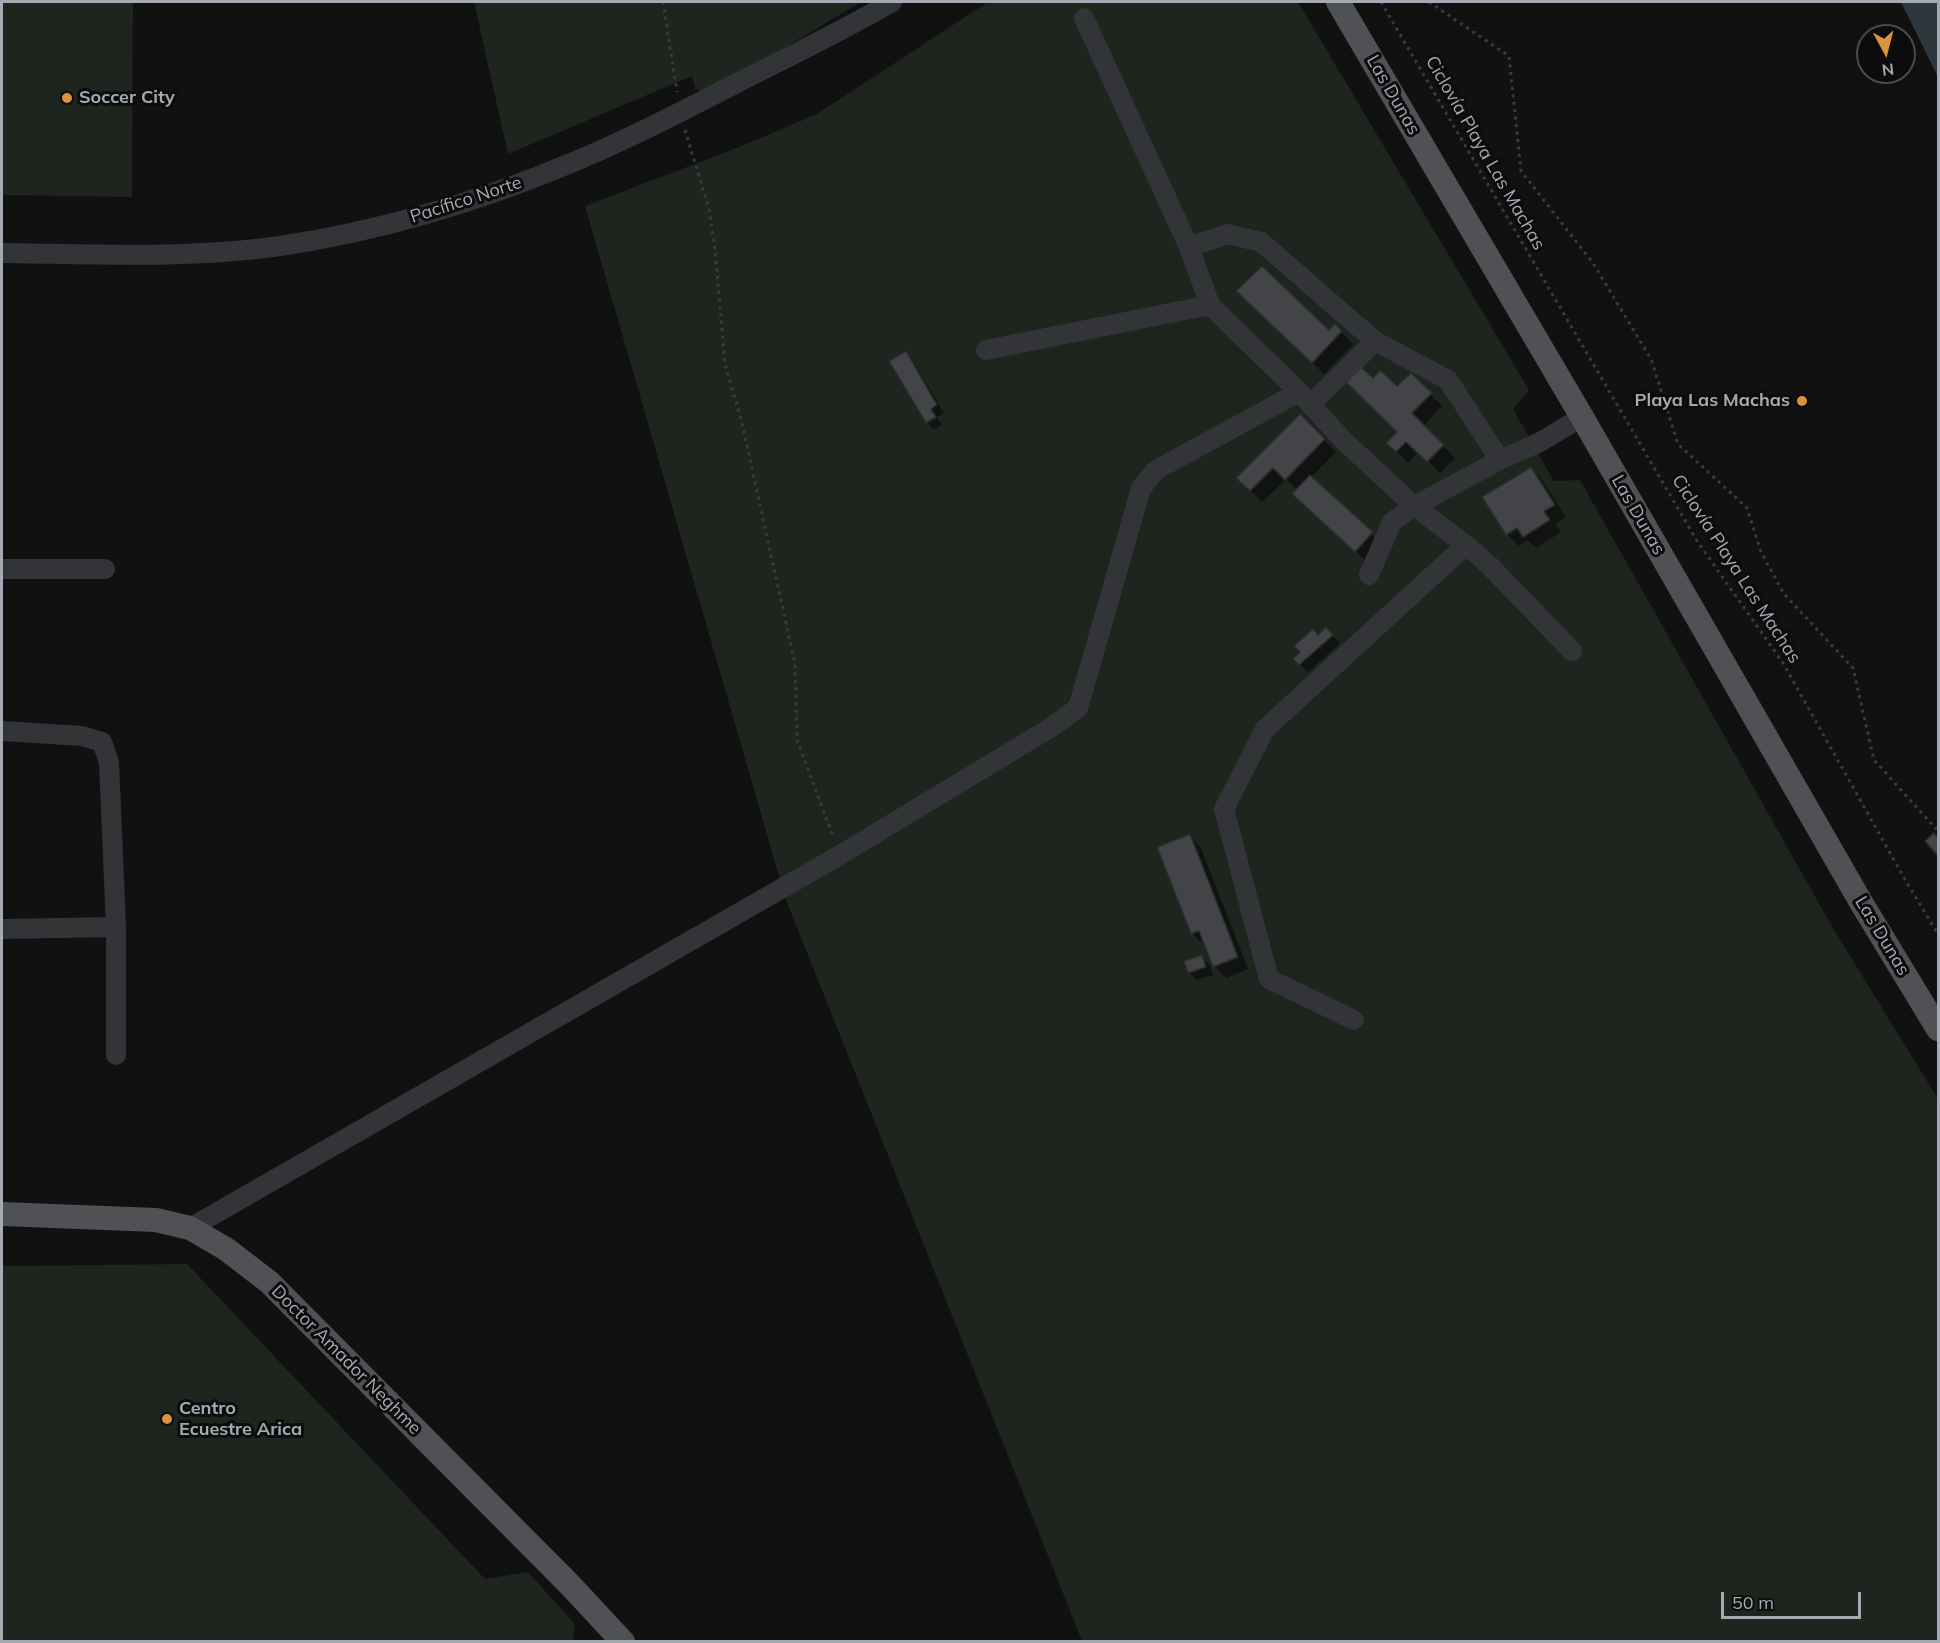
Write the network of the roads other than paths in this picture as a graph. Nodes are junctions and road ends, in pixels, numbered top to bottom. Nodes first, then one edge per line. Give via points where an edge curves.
1 (892, 2) edge
2 (1338, 2) edge
3 (1084, 18) dead end
4 (1189, 247) junction
5 (2, 253) edge
6 (1210, 305) junction
7 (1375, 341) junction
8 (986, 350) dead end
9 (1305, 398) junction
10 (1582, 417) junction
11 (1500, 460) junction
12 (1414, 506) junction
13 (1466, 545) junction
14 (105, 568) dead end
15 (2, 569) edge
16 (1369, 575) dead end
17 (1572, 651) dead end
18 (2, 731) edge
19 (116, 927) junction
20 (2, 929) edge
21 (1354, 1020) dead end
22 (1938, 1029) edge
23 (116, 1055) dead end
24 (2, 1214) edge
25 (190, 1228) junction
26 (623, 1641) edge

1 - 5 street, Pacífico Norte via 680,113 572,163 419,217 279,246 210,252
2 - 10 main road, Las Dunas
3 - 4 street
4 - 6 street
4 - 7 street via 1228,234 1261,242
6 - 8 street
6 - 9 street
7 - 9 street
7 - 11 street via 1448,380
9 - 12 street via 1343,440
9 - 25 street via 1156,470 1141,488 1078,708 840,855
10 - 11 street
10 - 22 main road, Las Dunas
11 - 12 street
12 - 13 street
12 - 16 street via 1392,522
13 - 17 street
13 - 21 street via 1265,729 1224,809 1269,979
14 - 15 street
18 - 19 street via 82,736 102,742 109,762
19 - 20 street
19 - 23 street
24 - 25 main road, Doctor Amador Neghme via 156,1220
25 - 26 main road, Doctor Amador Neghme via 269,1282

